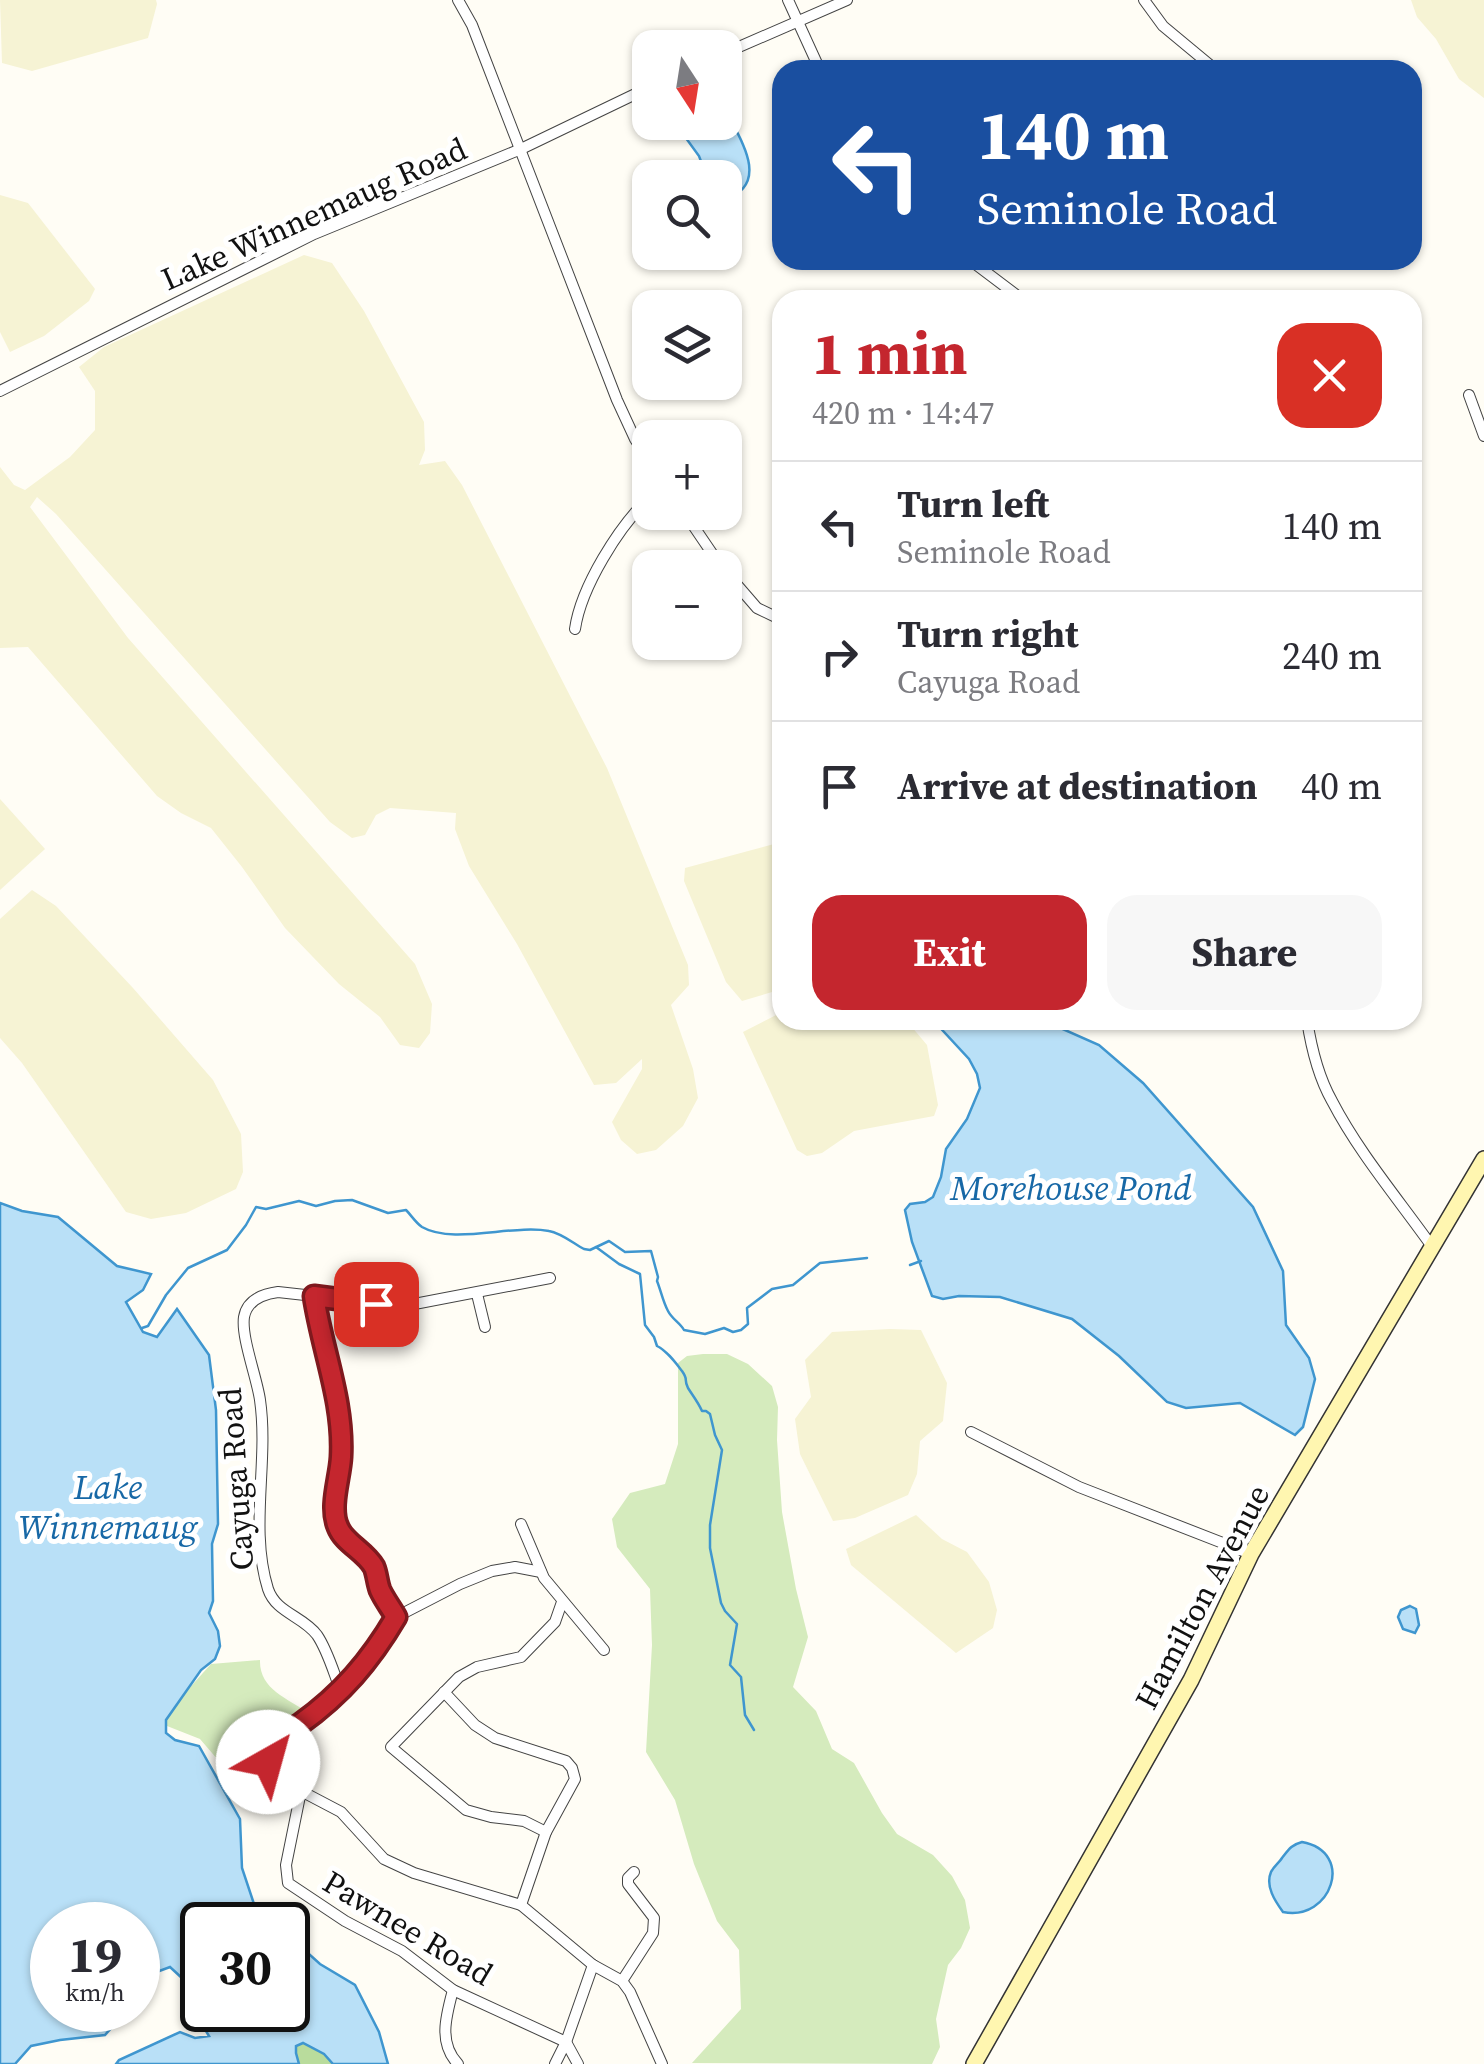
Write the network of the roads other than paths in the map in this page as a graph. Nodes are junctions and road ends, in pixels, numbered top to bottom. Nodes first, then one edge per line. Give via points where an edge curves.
1 (458, 0) edge
2 (788, 0) edge
3 (847, 0) edge
4 (1144, 0) edge
5 (798, 21) junction
6 (742, 46) edge
7 (816, 60) edge
8 (1204, 60) edge
9 (632, 95) edge
10 (521, 149) junction
11 (983, 270) edge
12 (1010, 290) edge
13 (0, 390) edge
14 (1469, 395) dead end
15 (632, 432) edge
16 (1484, 436) edge
17 (632, 518) edge
18 (742, 591) edge
19 (772, 615) edge
20 (575, 629) dead end
21 (1309, 1030) edge
22 (1484, 1160) edge
23 (1432, 1248) junction
24 (550, 1278) dead end
25 (476, 1294) junction
26 (314, 1296) junction
27 (485, 1327) dead end
28 (971, 1432) dead end
29 (522, 1524) dead end
30 (1251, 1554) junction
31 (541, 1572) junction
32 (562, 1602) junction
33 (396, 1617) junction
34 (604, 1650) dead end
35 (341, 1691) junction
36 (444, 1692) junction
37 (301, 1791) junction
38 (546, 1832) junction
39 (634, 1872) dead end
40 (521, 1905) junction
41 (592, 1965) junction
42 (622, 1981) junction
43 (452, 1990) junction
44 (566, 2042) junction
45 (458, 2064) edge
46 (555, 2064) edge
47 (578, 2064) edge
48 (662, 2064) edge
49 (974, 2064) edge

1 - 10 street
2 - 5 street
3 - 5 street
4 - 8 street
5 - 6 street
5 - 7 street
9 - 10 street, Lake Winnemaug Road
10 - 13 street, Lake Winnemaug Road via 314,234
10 - 15 street
11 - 12 street
14 - 16 street
17 - 20 street via 580,601
18 - 19 street
21 - 23 street via 1330,1099
22 - 23 street, Hamilton Avenue
23 - 30 street, Hamilton Avenue
24 - 25 street, Cayuga Road
25 - 26 street, Cayuga Road via 404,1306
25 - 27 street
26 - 33 street via 338,1402 338,1528 366,1556
26 - 35 street, Cayuga Road via 263,1294 244,1317 260,1399 260,1546 269,1591 277,1606 320,1638
28 - 30 street via 1079,1487
29 - 31 street
30 - 49 street, Hamilton Avenue via 1191,1680
31 - 32 street
31 - 33 street via 492,1571
32 - 34 street
32 - 36 street via 554,1622 521,1658 459,1676
33 - 35 street
35 - 37 street via 267,1748 276,1775
36 - 38 street via 496,1738 572,1768 574,1779
36 - 38 street via 391,1747 466,1810 524,1820
37 - 40 street via 340,1812 384,1859
37 - 43 street, Pawnee Road via 288,1883 402,1951
38 - 40 street
39 - 42 street via 628,1884 654,1918 653,1933
40 - 41 street
41 - 42 street
41 - 44 street
42 - 48 street
43 - 44 street, Pawnee Road
43 - 45 street via 444,2039
44 - 46 street
44 - 47 street

